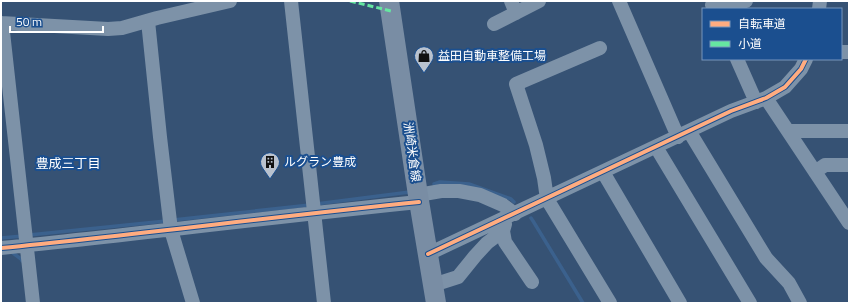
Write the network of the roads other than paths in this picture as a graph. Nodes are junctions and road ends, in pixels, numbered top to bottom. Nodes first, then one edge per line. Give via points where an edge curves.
1 (230, 1) edge
2 (291, 1) edge
3 (390, 1) edge
4 (540, 1) edge
5 (619, 1) edge
6 (746, 1) edge
7 (712, 5) edge
8 (513, 7) edge
9 (148, 21) junction
10 (2, 23) edge
11 (494, 24) dead end
12 (600, 48) dead end
13 (738, 60) edge
14 (806, 60) edge
15 (761, 100) junction
16 (788, 131) junction
17 (849, 132) edge
18 (683, 134) junction
19 (656, 147) junction
20 (849, 165) edge
21 (603, 172) junction
22 (815, 172) junction
23 (419, 199) junction
24 (547, 199) junction
25 (314, 207) junction
26 (511, 215) junction
27 (849, 223) edge
28 (170, 224) junction
29 (503, 230) junction
30 (17, 244) edge
31 (428, 254) junction
32 (532, 282) dead end
33 (434, 294) edge
34 (33, 303) edge
35 (193, 303) edge
36 (324, 303) edge
37 (610, 303) edge
38 (680, 303) edge
39 (750, 303) edge
40 (800, 303) edge

1 - 9 street
2 - 25 street
3 - 23 main road, 洲崎米倉線
4 - 8 street
5 - 18 street
6 - 7 street
8 - 11 street
9 - 10 street via 108,29
9 - 28 street
10 - 30 street
12 - 24 street via 516,84 536,145
13 - 15 street
14 - 15 street via 802,70 785,87
15 - 16 street
15 - 18 street
16 - 17 street
16 - 22 street
18 - 19 street
18 - 40 street via 766,258 788,283
19 - 21 street
19 - 39 street
20 - 22 street via 825,165
21 - 24 street
21 - 38 street
22 - 27 street
23 - 25 street
23 - 26 street via 441,190 459,191 480,195 503,205
23 - 31 main road, 洲崎米倉線
24 - 26 street
24 - 37 street
25 - 28 street
25 - 36 street
26 - 29 street
26 - 31 street
28 - 30 street
28 - 35 street
29 - 32 street via 505,242
29 - 33 street via 475,256 458,277
30 - 34 street
31 - 33 main road, 洲崎米倉線

